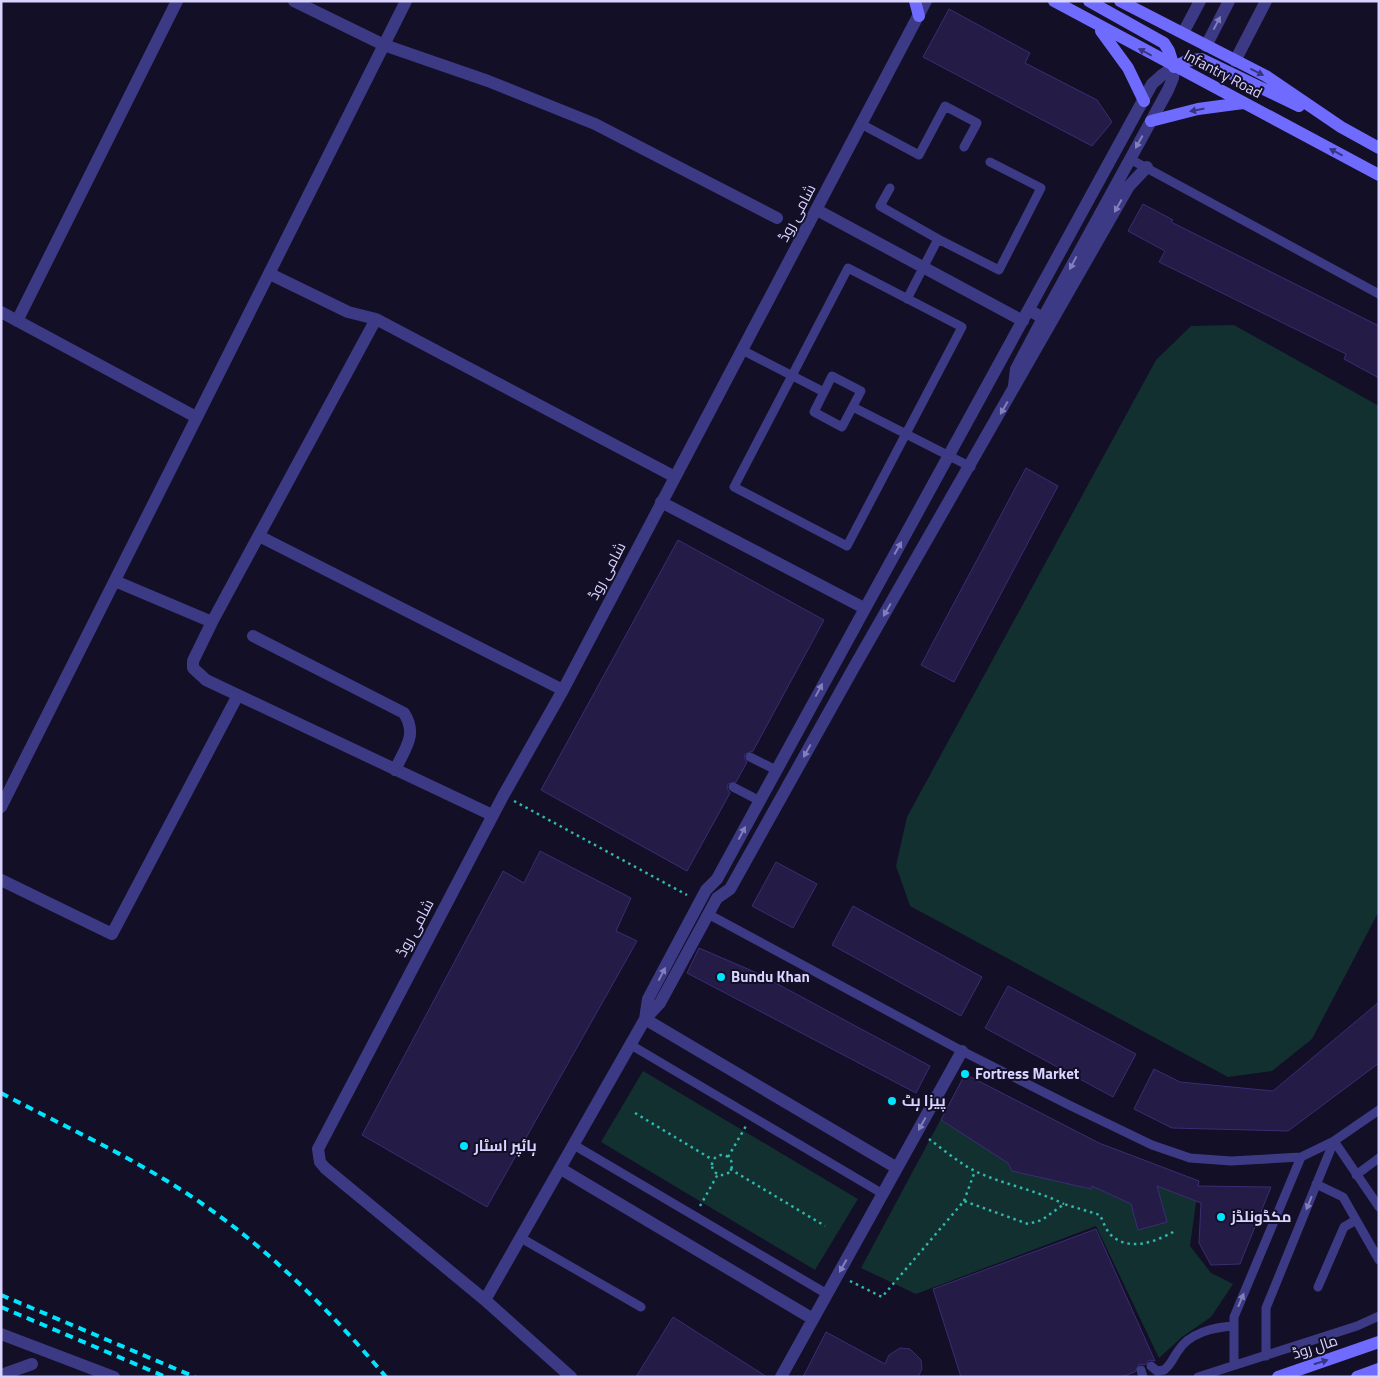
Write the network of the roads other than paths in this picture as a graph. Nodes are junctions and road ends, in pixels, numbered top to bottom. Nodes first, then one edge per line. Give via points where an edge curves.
1 (177, 1) edge
2 (294, 1) edge
3 (406, 1) edge
4 (915, 1) edge
5 (926, 1) edge
6 (1054, 1) edge
7 (1089, 1) edge
8 (1120, 1) edge
9 (1200, 1) edge
10 (1229, 1) edge
11 (1266, 1) edge
12 (919, 16) junction
13 (1096, 24) junction
14 (1183, 33) junction
15 (384, 45) junction
16 (1206, 46) junction
17 (1235, 61) junction
18 (1174, 67) junction
19 (1144, 101) junction
20 (1243, 103) junction
21 (1151, 121) junction
22 (863, 125) junction
23 (1341, 127) junction
24 (964, 147) dead end
25 (1379, 148) edge
26 (1130, 159) junction
27 (990, 162) dead end
28 (1147, 167) junction
29 (1379, 175) edge
30 (890, 188) dead end
31 (817, 210) junction
32 (777, 218) dead end
33 (938, 239) junction
34 (924, 266) junction
35 (270, 274) junction
36 (1379, 294) edge
37 (907, 299) junction
38 (1, 312) edge
39 (1026, 316) junction
40 (1043, 318) junction
41 (376, 319) junction
42 (17, 321) junction
43 (742, 350) junction
44 (792, 376) junction
45 (1014, 390) junction
46 (824, 392) junction
47 (852, 407) junction
48 (196, 417) junction
49 (906, 434) junction
50 (948, 456) junction
51 (971, 467) junction
52 (675, 477) junction
53 (661, 502) junction
54 (258, 536) junction
55 (115, 581) junction
56 (864, 608) junction
57 (212, 622) junction
58 (253, 636) dead end
59 (835, 660) junction
60 (853, 669) junction
61 (563, 690) junction
62 (238, 695) junction
63 (750, 757) dead end
64 (395, 770) junction
65 (776, 770) junction
66 (733, 787) dead end
67 (760, 800) junction
68 (1, 807) edge
69 (492, 816) junction
70 (1, 880) edge
71 (708, 914) junction
72 (645, 1019) junction
73 (630, 1045) junction
74 (962, 1051) junction
75 (1379, 1110) edge
76 (1334, 1141) junction
77 (574, 1145) junction
78 (1301, 1157) junction
79 (1378, 1160) edge
80 (897, 1168) junction
81 (561, 1169) junction
82 (1356, 1175) junction
83 (1316, 1184) junction
84 (883, 1194) junction
85 (1379, 1207) edge
86 (1356, 1220) junction
87 (521, 1238) junction
88 (1379, 1260) edge
89 (1318, 1287) dead end
90 (827, 1294) junction
91 (485, 1300) junction
92 (641, 1307) dead end
93 (1379, 1316) edge
94 (813, 1318) junction
95 (1234, 1326) junction
96 (1, 1334) edge
97 (1379, 1342) edge
98 (1266, 1356) junction
99 (32, 1364) dead end
100 (1234, 1365) junction
101 (1151, 1366) dead end
102 (1378, 1370) edge
103 (1, 1375) edge
104 (114, 1377) edge
105 (571, 1377) edge
106 (780, 1377) edge
107 (1198, 1377) edge
108 (1278, 1377) edge
109 (1357, 1377) edge

1 - 42 street
2 - 15 street
3 - 15 street
4 - 12 main road
5 - 12 street, شامی روڈ
6 - 13 main road, Infantry Road
7 - 18 main road via 1164,43
8 - 14 main road, Infantry Road
9 - 14 street
16 -> 10 street
11 - 17 street
12 - 22 street, شامی روڈ
18 -> 13 main road, Infantry Road
13 - 19 main road via 1123,60
14 - 16 main road, Infantry Road
15 - 32 street via 488,81 595,124
15 - 35 street
16 - 17 main road, Infantry Road
17 -> 23 main road, Infantry Road via 1266,76
18 - 19 street via 1157,79
18 - 20 main road, Infantry Road
18 - 21 street via 1171,85
18 - 23 main road via 1186,61 1201,59 1210,62
19 - 39 street
20 -> 21 main road via 1198,109
29 -> 20 main road, Infantry Road
21 -> 26 street
22 - 24 lane via 919,154 944,106 977,123
22 - 31 street, شامی روڈ
23 - 25 main road, Infantry Road
26 - 28 lane
26 -> 40 street
27 - 33 lane via 1041,188 999,270
28 - 36 lane
28 -> 45 street via 1130,186
30 - 33 lane via 880,206
31 - 34 street
31 - 43 street, شامی روڈ
33 - 34 lane
34 - 37 lane
34 - 39 street
35 - 41 street via 348,312
35 - 48 street
37 - 44 lane via 848,268
37 - 49 lane via 962,327
38 - 42 street
39 - 40 street
39 - 50 street
40 - 45 street via 1016,369
41 - 52 street
41 - 54 street
42 - 48 street
43 - 44 lane
43 - 52 street, شامی روڈ
44 - 46 lane
44 - 49 lane via 734,487 847,546
45 -> 51 street
46 - 47 lane via 832,376 861,390
46 - 47 lane via 814,412 842,427
47 - 49 lane
48 - 55 street
49 - 50 lane
50 - 51 lane
56 -> 50 street
51 -> 60 street
52 - 53 street, شامی روڈ
53 - 56 street
53 - 61 street, شامی روڈ
54 - 57 street
54 - 61 street
55 - 57 street
55 - 68 street
56 - 59 street
57 - 62 street via 192,668 206,680
58 - 64 street via 404,713 412,734
59 - 60 street
65 -> 59 street
60 -> 71 street via 730,889 717,898
61 - 69 street, شامی روڈ
62 - 64 street
62 - 70 street via 112,934
63 - 65 lane
64 - 69 street
65 - 67 street
66 - 67 lane
72 -> 67 street via 648,999 706,890 717,879
69 - 91 street, شامی روڈ via 321,1139 318,1156 325,1168
71 - 72 street via 660,1003
71 - 74 lane
72 - 73 street
72 - 80 street
73 - 77 street
73 - 84 lane
74 - 78 lane via 1152,1145 1190,1158 1231,1161
74 -> 80 street
75 - 76 lane
76 - 78 lane
76 - 82 lane
76 - 83 lane
77 - 81 street
77 - 90 lane
95 -> 78 lane via 1234,1317
79 - 82 lane
80 - 84 street
81 - 87 street
81 - 94 street
82 - 85 lane
83 - 86 lane via 1343,1197
83 -> 98 lane via 1266,1308
84 -> 90 street
86 - 88 lane
86 - 89 lane via 1344,1228
87 - 91 street
87 - 92 lane
90 - 94 street
91 - 105 street
93 - 98 lane
94 - 106 street
95 - 100 lane
95 - 101 lane via 1220,1327 1190,1338 1164,1370
96 - 104 street
108 -> 97 main road, مال روڈ
98 - 100 lane
99 - 103 street
100 - 107 lane
102 - 109 main road

